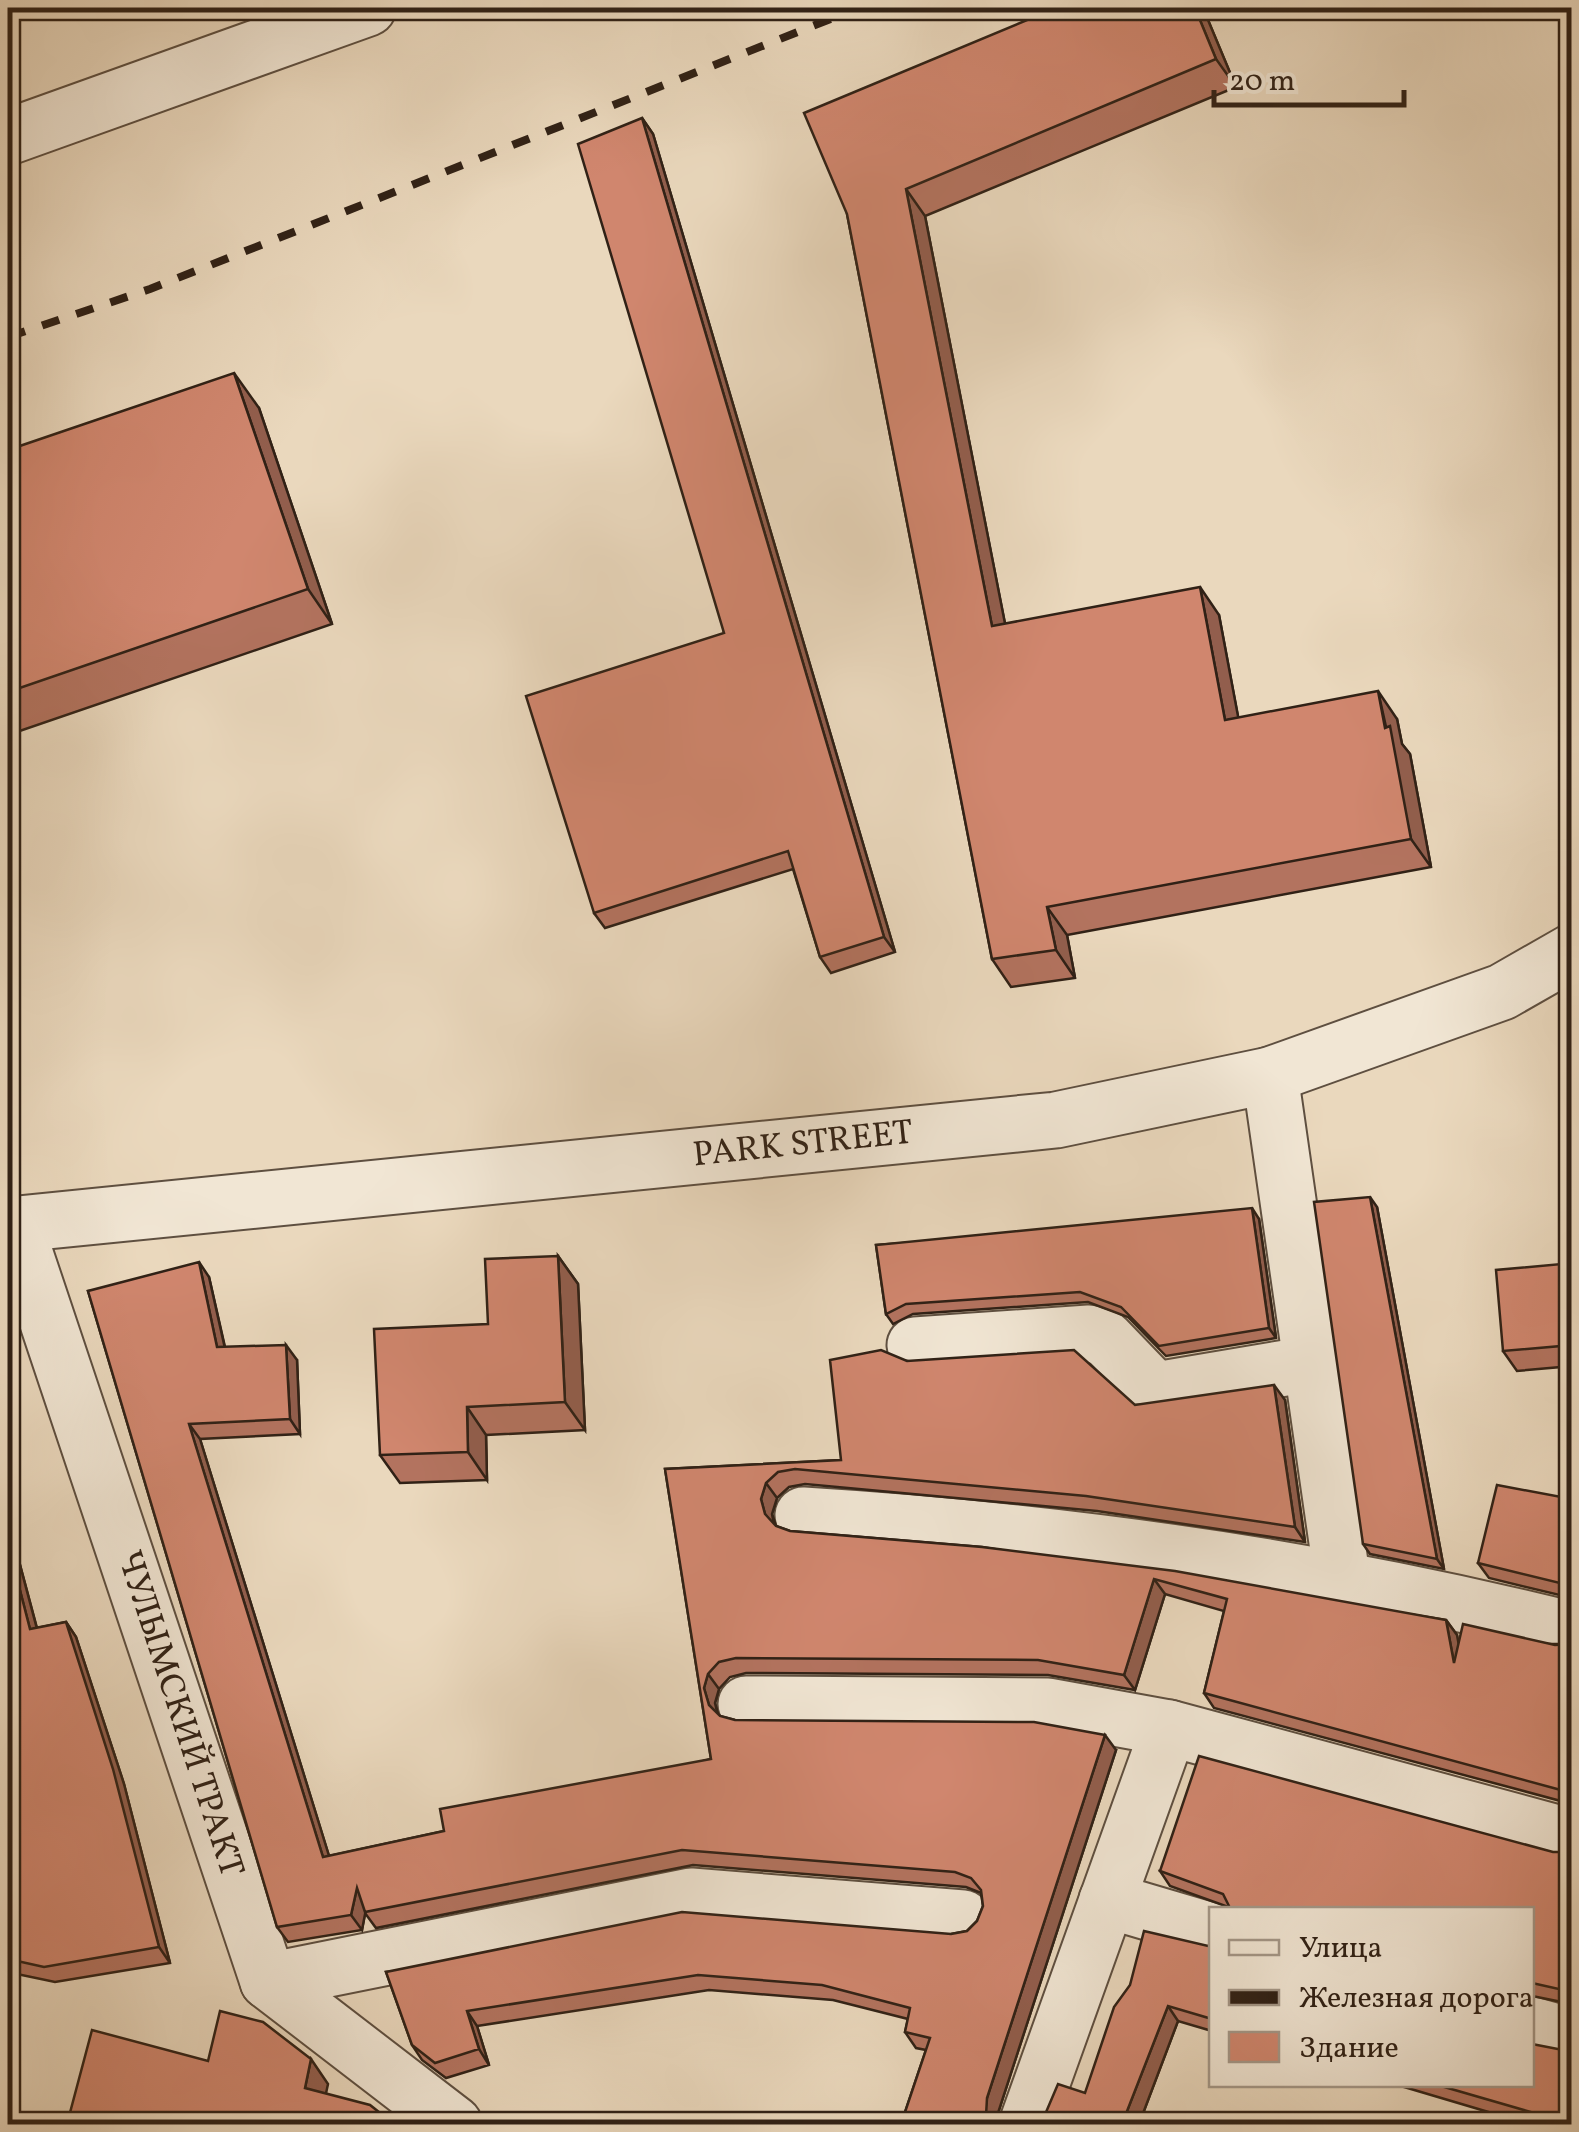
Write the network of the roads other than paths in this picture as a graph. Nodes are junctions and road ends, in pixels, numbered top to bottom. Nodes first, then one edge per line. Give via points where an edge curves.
1 (368, 8) edge
2 (8, 137) edge
3 (1572, 952) edge
4 (1270, 1075) junction
5 (12, 1225) edge
6 (915, 1344) dead end
7 (1310, 1364) junction
8 (803, 1515) dead end
9 (1343, 1584) junction
10 (1572, 1630) edge
11 (746, 1704) dead end
12 (1168, 1728) junction
13 (1572, 1837) edge
14 (1107, 1900) junction
15 (962, 1918) dead end
16 (1209, 1930) edge
17 (268, 1981) junction
18 (1534, 2026) edge
19 (1572, 2036) edge
20 (454, 2124) edge
21 (1027, 2124) edge

1 - 2 street
3 - 4 street, PARK STREET via 1502,992
4 - 5 street, PARK STREET via 1056,1120
4 - 7 street
5 - 17 street, ЧУЛЫМСКИЙ ТРАКТ
6 - 7 street via 1088,1333 1106,1339 1155,1390
7 - 9 street
8 - 9 street via 918,1522 1194,1556
9 - 10 street
11 - 12 street via 1048,1706
12 - 13 street
12 - 14 street
14 - 16 street
14 - 21 street
15 - 17 street via 691,1896
17 - 20 street
18 - 19 street

